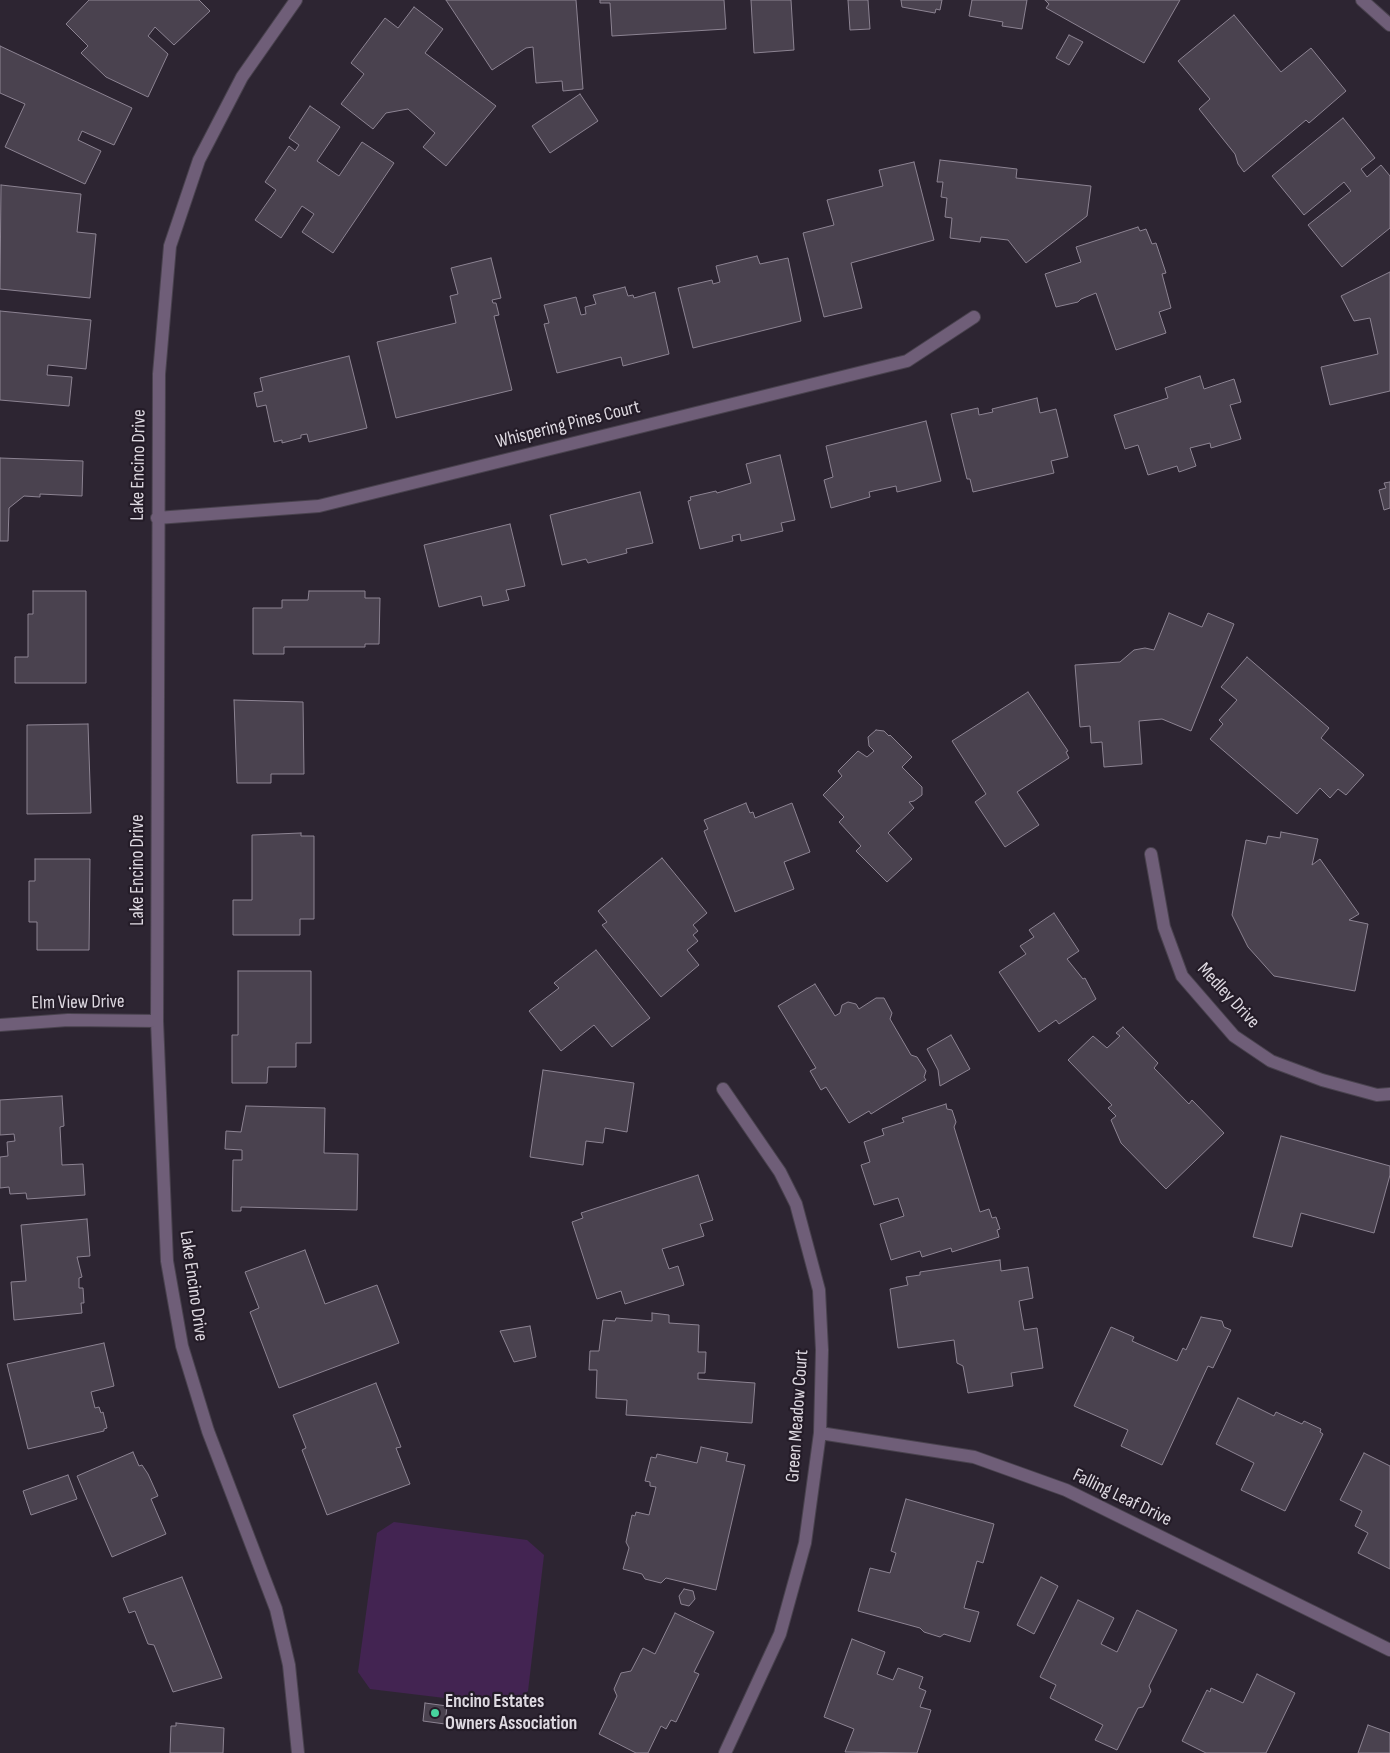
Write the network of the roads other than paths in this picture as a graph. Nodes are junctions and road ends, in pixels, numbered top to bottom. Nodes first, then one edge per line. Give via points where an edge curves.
1 (1362, 0) edge
2 (287, 3) edge
3 (1390, 25) edge
4 (974, 317) dead end
5 (157, 518) junction
6 (1151, 854) dead end
7 (157, 1021) junction
8 (0, 1025) edge
9 (723, 1089) dead end
10 (1390, 1094) edge
11 (820, 1433) junction
12 (1390, 1650) edge
13 (298, 1753) edge
14 (725, 1753) edge

1 - 3 street
2 - 5 street, Lake Encino Drive via 242,77 199,160 170,246 159,374
4 - 5 street, Whispering Pines Court via 907,361 328,503
5 - 7 street, Lake Encino Drive
6 - 10 street, Medley Drive via 1164,927 1182,976 1234,1036 1271,1061 1322,1080 1377,1094
7 - 8 street, Elm View Drive via 68,1020
7 - 13 street, Lake Encino Drive via 167,1261 182,1346 208,1431 276,1609 289,1665
9 - 11 street, Green Meadow Court via 780,1172 796,1204 806,1239 819,1290 822,1350
11 - 12 street, Falling Leaf Drive via 974,1457 1066,1490
11 - 14 street, Green Meadow Court via 805,1543 780,1634

